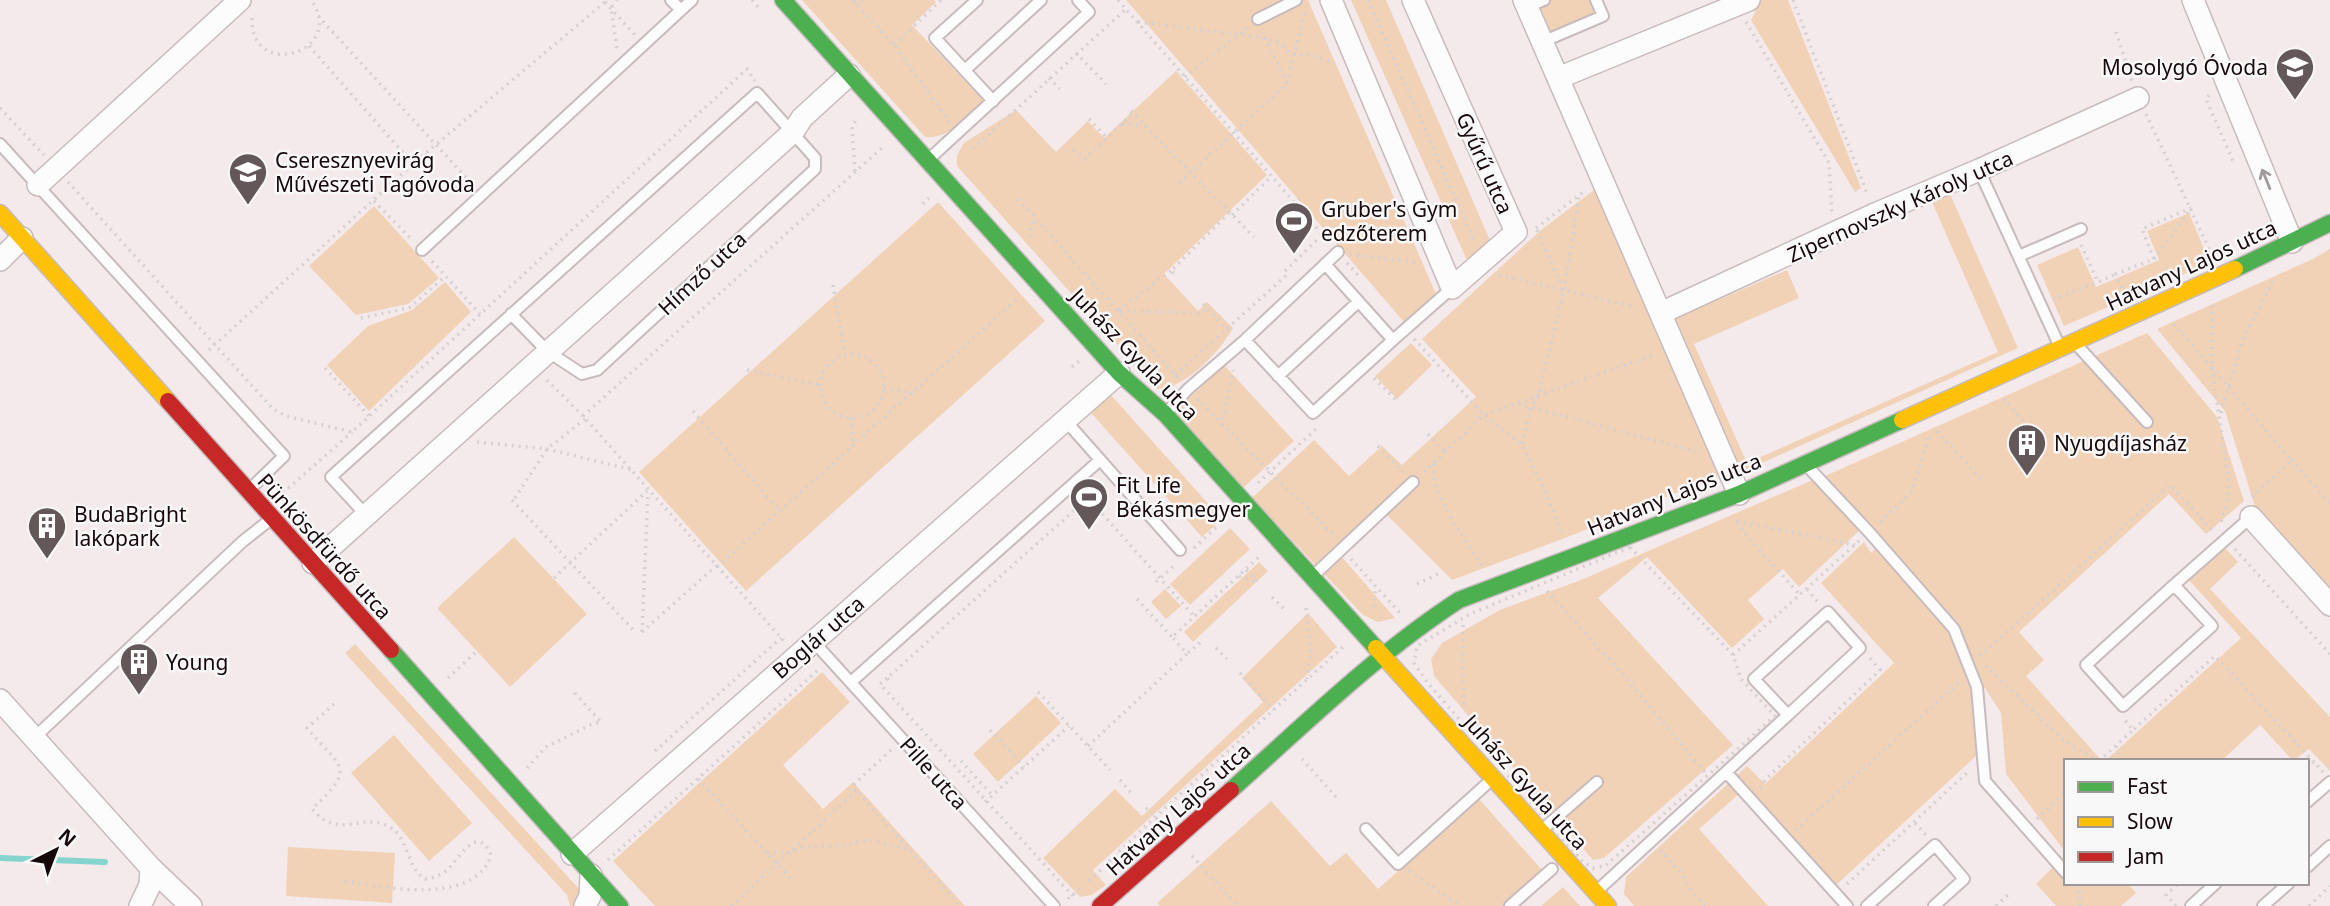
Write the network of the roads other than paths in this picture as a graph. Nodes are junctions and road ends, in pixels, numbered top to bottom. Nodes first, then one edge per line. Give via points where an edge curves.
1 (671, 0) edge
2 (692, 0) edge
3 (783, 0) edge
4 (977, 0) edge
5 (1041, 0) edge
6 (1078, 0) edge
7 (1296, 0) edge
8 (1331, 0) edge
9 (1413, 0) edge
10 (1596, 0) edge
11 (2193, 0) edge
12 (1531, 2) edge
13 (1743, 3) edge
14 (246, 5) edge
15 (681, 10) junction
16 (1258, 19) road end
17 (1542, 42) junction
18 (965, 71) junction
19 (849, 75) junction
20 (1558, 78) junction
21 (2138, 98) road end
22 (993, 101) junction
23 (793, 132) junction
24 (0, 144) edge
25 (928, 161) junction
26 (1979, 170) junction
27 (38, 185) junction
28 (0, 214) edge
29 (2330, 223) edge
30 (2078, 230) road end
31 (22, 238) junction
32 (2292, 242) junction
33 (422, 250) road end
34 (1338, 252) road end
35 (2019, 256) junction
36 (0, 260) edge
37 (1325, 264) junction
38 (1452, 288) junction
39 (1357, 302) junction
40 (1661, 313) junction
41 (511, 314) junction
42 (1393, 340) junction
43 (1241, 343) junction
44 (2067, 345) junction
45 (539, 358) junction
46 (1119, 373) junction
47 (1279, 376) junction
48 (1165, 414) junction
49 (1065, 420) junction
50 (2147, 422) dead end
51 (1100, 460) junction
52 (1804, 464) junction
53 (1413, 482) road end
54 (248, 491) junction
55 (1739, 494) junction
56 (2249, 509) joint
57 (365, 514) junction
58 (273, 518) junction
59 (1180, 550) dead end
60 (313, 563) junction
61 (1313, 576) junction
62 (2174, 585) junction
63 (2330, 606) edge
64 (813, 641) junction
65 (1383, 655) junction
66 (851, 682) junction
67 (0, 700) edge
68 (1788, 715) junction
69 (34, 738) junction
70 (1726, 772) junction
71 (1493, 778) junction
72 (2329, 780) edge
73 (1597, 782) dead end
74 (2309, 800) edge
75 (1545, 827) junction
76 (1366, 829) dead end
77 (2330, 846) edge
78 (572, 854) junction
79 (2309, 865) edge
80 (151, 868) junction
81 (598, 869) junction
82 (1552, 869) dead end
83 (2064, 871) edge
84 (2214, 885) edge
85 (2287, 885) edge
86 (1595, 892) junction
87 (1060, 903) edge
88 (140, 906) edge
89 (191, 906) edge
90 (585, 906) edge
91 (620, 906) edge
92 (1100, 906) edge
93 (1510, 906) edge
94 (1608, 906) edge
95 (1847, 906) edge
96 (1867, 906) edge
97 (1934, 906) edge
98 (2191, 906) edge
99 (2263, 906) edge

1 - 15 lane
2 - 15 lane
3 - 19 street, Juhász Gyula utca
4 - 18 lane via 935,38
5 - 18 lane
6 - 22 lane via 1089,12
7 - 16 lane
8 - 38 street
9 - 38 street, Gyűrű utca via 1516,232 1485,266
10 - 17 lane via 1603,16
32 -> 11 street
12 - 17 street
13 - 20 street
14 - 27 street
15 - 33 lane
17 - 20 street
18 - 22 lane
19 - 23 street, Hímző utca
19 - 25 street, Juhász Gyula utca
20 - 40 street
21 - 26 street, Zipernovszky Károly utca
22 - 25 lane
23 - 41 lane, Hímző utca via 757,93
23 - 45 street, Hímző utca
23 - 45 lane, Hímző utca via 815,158 816,169 597,370 582,374
24 - 27 lane
25 - 46 street, Juhász Gyula utca
26 - 35 lane
26 - 40 street, Zipernovszky Károly utca
27 - 54 lane via 285,456
28 - 31 street, Pünkösdfürdő utca
29 - 32 street, Hatvany Lajos utca
30 - 35 lane
31 - 36 street
31 - 54 street, Pünkösdfürdő utca
32 - 44 street, Hatvany Lajos utca
34 - 37 lane
35 - 44 lane
37 - 39 lane
37 - 43 lane
38 - 42 lane
39 - 42 lane
39 - 47 lane
40 - 55 street
41 - 45 lane, Hímző utca
41 - 57 lane via 331,477
42 - 47 lane via 1313,413
43 - 47 lane
43 - 48 lane
44 - 50 lane
44 - 52 street, Hatvany Lajos utca
45 - 57 street, Hímző utca
46 - 48 street, Juhász Gyula utca
46 - 49 street, Boglár utca
48 - 61 street, Juhász Gyula utca
49 - 51 lane
49 - 64 street, Boglár utca
51 - 59 lane
51 - 66 lane
52 - 55 street, Hatvany Lajos utca
52 - 83 lane via 1954,629 1977,687 1985,781
53 - 61 lane
54 - 58 street, Pünkösdfürdő utca
55 - 65 street, Hatvany Lajos utca via 1459,600
56 - 62 lane via 2226,539
56 - 63 street
57 - 60 street, Hímző utca
58 - 60 street, Pünkösdfürdő utca
58 - 69 lane
60 - 78 street, Pünkösdfürdő utca
61 - 65 street, Juhász Gyula utca
62 - 62 lane via 2211,626 2123,706 2086,665
64 - 66 lane, Pille utca
64 - 78 street, Boglár utca
65 - 71 street, Juhász Gyula utca
65 - 92 street, Hatvany Lajos utca
66 - 87 lane, Pille utca
67 - 69 street
68 - 68 lane via 1754,679 1828,612 1860,648
68 - 70 lane
69 - 80 street
70 - 86 lane
70 - 95 lane
71 - 75 street, Juhász Gyula utca
71 - 76 lane via 1398,864
72 - 74 lane
73 - 75 lane
75 - 86 street, Juhász Gyula utca
77 - 79 lane
78 - 81 street, Pünkösdfürdő utca
80 - 88 street via 150,885
80 - 89 street
81 - 90 street
81 - 91 street, Pünkösdfürdő utca
82 - 93 lane
84 - 98 lane
85 - 99 lane
86 - 94 street, Juhász Gyula utca
96 - 97 lane via 1935,845 1964,879

